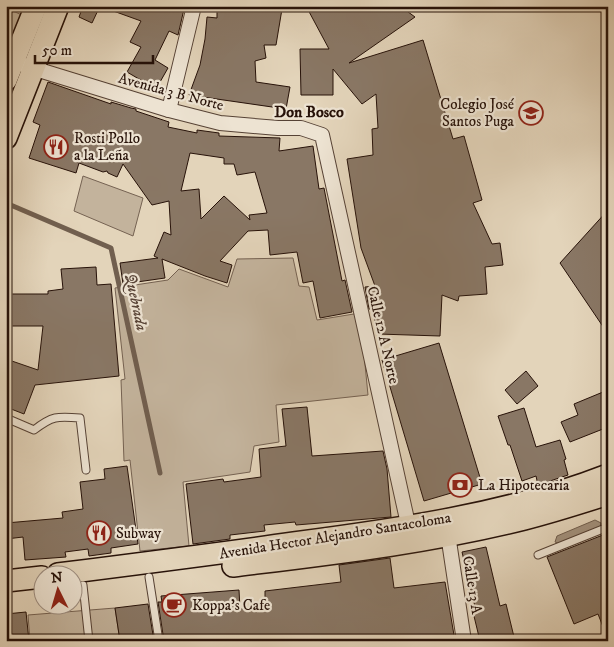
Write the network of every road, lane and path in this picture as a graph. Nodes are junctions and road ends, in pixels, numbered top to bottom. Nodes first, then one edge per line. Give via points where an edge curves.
1 (36, 6) edge
2 (58, 6) edge
3 (194, 6) edge
4 (34, 68) junction
5 (10, 71) edge
6 (169, 110) junction
7 (322, 135) joint
8 (6, 138) edge
9 (6, 418) edge
10 (86, 470) dead end
11 (608, 475) edge
12 (608, 494) edge
13 (608, 527) edge
14 (446, 528) junction
15 (410, 535) junction
16 (538, 555) dead end
17 (82, 571) edge
18 (149, 576) junction
19 (32, 578) edge
20 (6, 581) edge
21 (82, 584) edge
22 (32, 591) edge
23 (6, 594) edge
24 (82, 605) edge
25 (89, 641) edge
26 (159, 641) edge
27 (464, 641) edge

1 - 5 main road
2 - 4 main road
3 - 6 street
4 - 5 street, Avenida 3 B Norte
4 - 6 street, Avenida 3 B Norte
4 - 8 main road
6 - 7 street, Avenida 3 B Norte via 220,123 301,128
7 - 15 street, Calle 12 A Norte
9 - 10 lane via 34,430 59,416 80,418
11 - 14 main road, Avenida Hector Alejandro Santacoloma via 496,509
12 - 14 main road, Avenida Hector Alejandro Santacoloma via 524,519
13 - 16 lane
14 - 15 main road, Avenida Hector Alejandro Santacoloma
14 - 27 street, Calle 13 A
15 - 17 main road, Avenida Hector Alejandro Santacoloma
15 - 18 main road, Avenida Hector Alejandro Santacoloma
18 - 21 main road, Avenida Hector Alejandro Santacoloma
18 - 26 lane
19 - 20 main road
22 - 23 main road
24 - 25 lane

